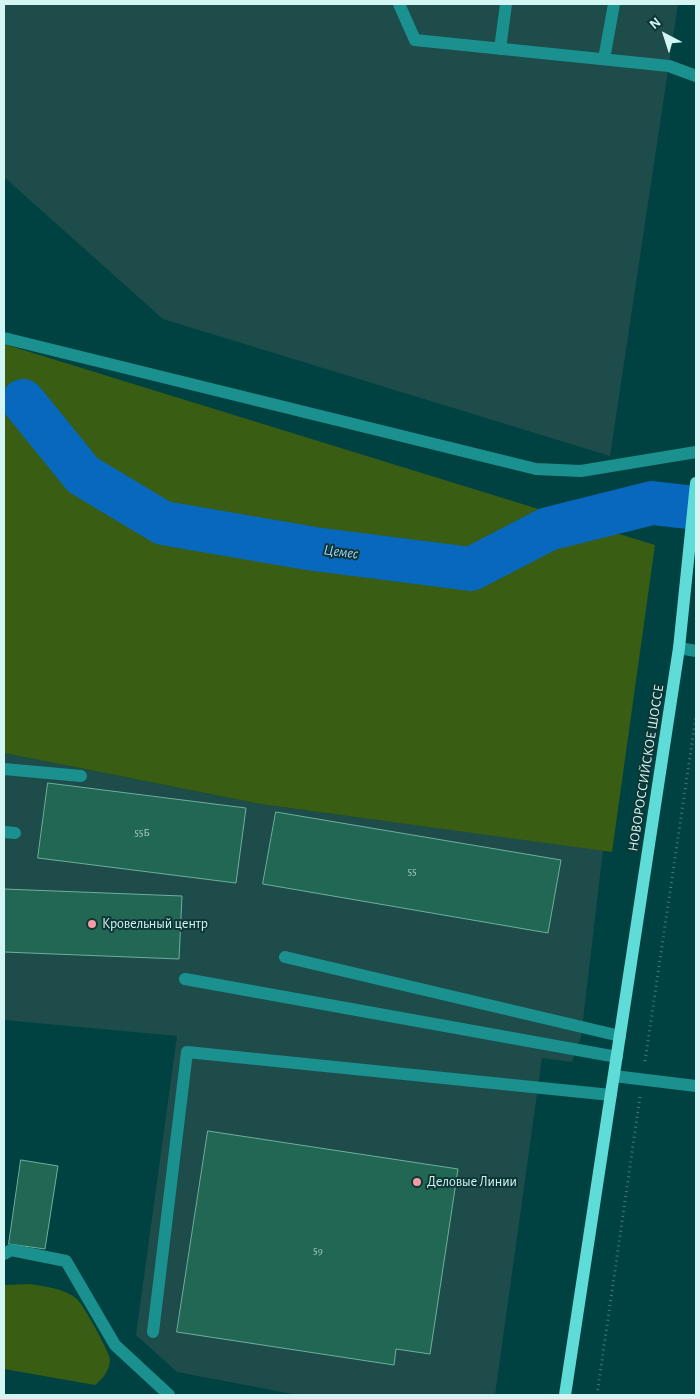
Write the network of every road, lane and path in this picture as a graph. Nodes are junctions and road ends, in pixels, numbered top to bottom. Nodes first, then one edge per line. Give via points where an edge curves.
1 (399, 4) edge
2 (506, 4) edge
3 (614, 4) edge
4 (500, 49) junction
5 (604, 59) junction
6 (696, 76) edge
7 (4, 338) edge
8 (696, 452) edge
9 (696, 483) edge
10 (679, 648) junction
11 (696, 651) edge
12 (696, 716) edge
13 (4, 769) edge
14 (81, 776) dead end
15 (285, 957) dead end
16 (185, 979) dead end
17 (620, 1036) junction
18 (617, 1057) junction
19 (614, 1076) junction
20 (642, 1079) junction
21 (696, 1086) edge
22 (611, 1095) junction
23 (4, 1254) edge
24 (153, 1332) dead end
25 (169, 1395) edge
26 (565, 1395) edge
27 (597, 1395) edge

1 - 4 lane via 415,40
2 - 4 lane
3 - 5 lane
4 - 5 lane
5 - 6 lane via 669,66
7 - 8 lane via 536,469 581,471
9 - 10 main road, НОВОРОССИЙСКОЕ ШОССЕ
10 - 11 lane
10 - 17 main road, НОВОРОССИЙСКОЕ ШОССЕ
12 - 20 path
13 - 14 lane
15 - 17 lane
16 - 18 lane
17 - 18 main road, НОВОРОССИЙСКОЕ ШОССЕ
18 - 19 main road, НОВОРОССИЙСКОЕ ШОССЕ
19 - 20 lane
19 - 22 main road, НОВОРОССИЙСКОЕ ШОССЕ
20 - 21 lane
20 - 27 path
22 - 24 lane via 187,1052
22 - 26 main road, НОВОРОССИЙСКОЕ ШОССЕ
23 - 25 lane via 11,1250 66,1261 115,1345

